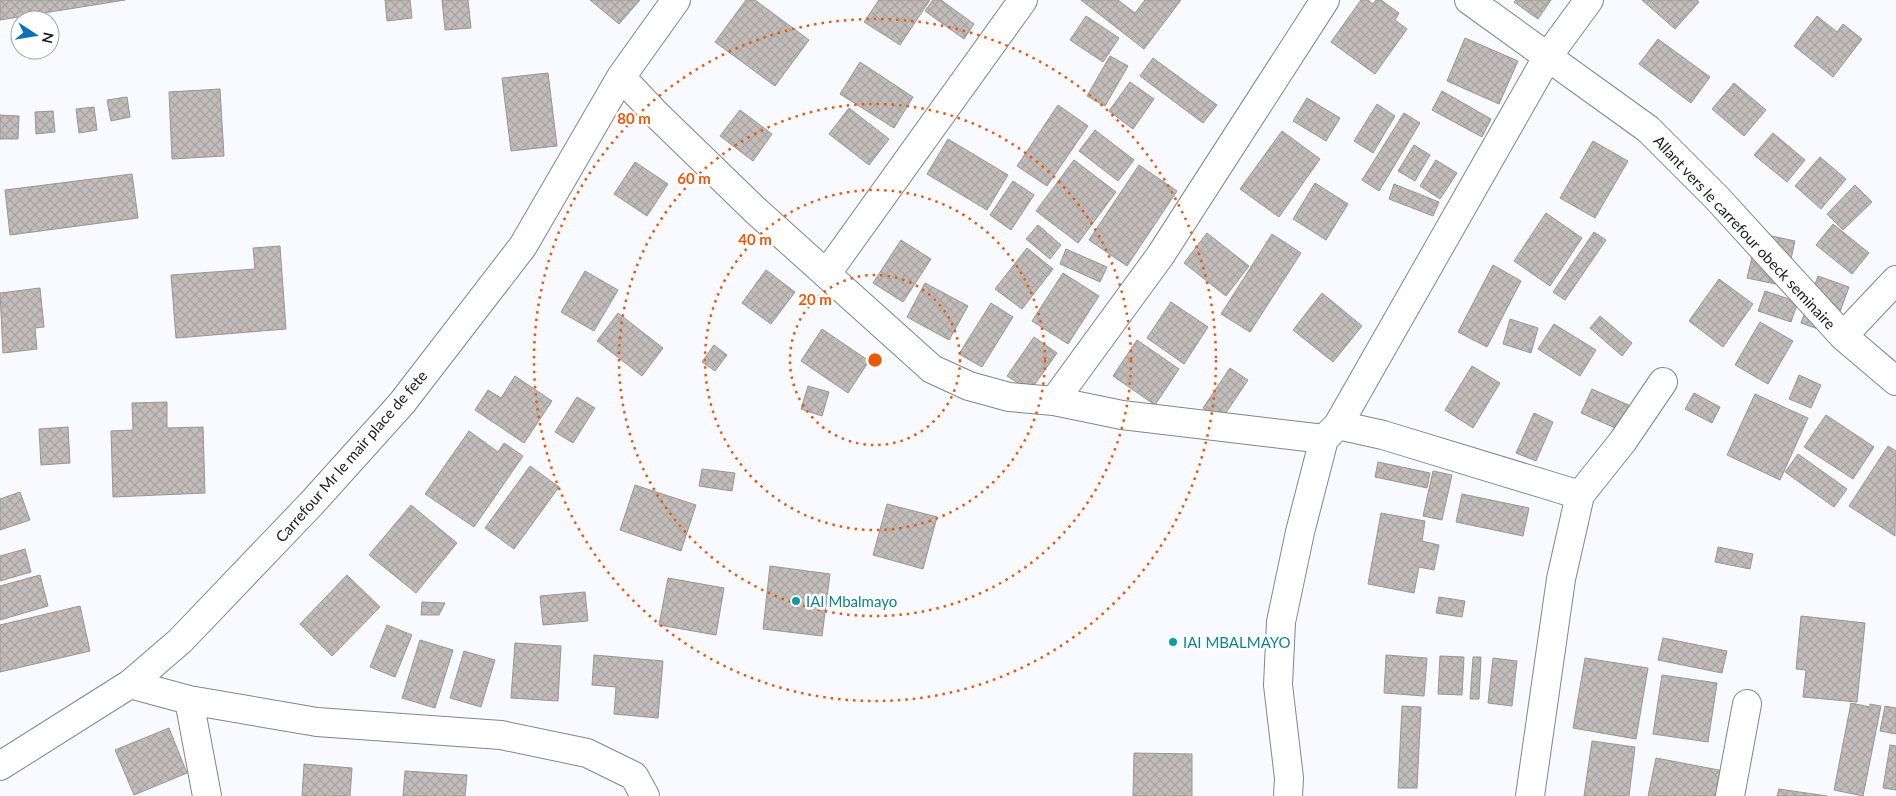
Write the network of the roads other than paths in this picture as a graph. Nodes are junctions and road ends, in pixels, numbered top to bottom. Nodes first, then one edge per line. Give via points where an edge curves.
1 (676, 0) edge
2 (1023, 0) edge
3 (1325, 0) edge
4 (1469, 0) edge
5 (1589, 0) edge
6 (1548, 56) junction
7 (621, 77) junction
8 (827, 273) junction
9 (1896, 280) edge
10 (1843, 336) junction
11 (1896, 381) edge
12 (1663, 382) dead end
13 (1054, 401) junction
14 (1331, 432) junction
15 (1580, 495) junction
16 (130, 684) junction
17 (189, 700) junction
18 (1747, 704) dead end
19 (0, 766) edge
20 (207, 796) edge
21 (644, 796) edge
22 (1288, 796) edge
23 (1530, 796) edge
24 (1730, 796) edge

1 - 7 street, Carrefour Mr le mair place de fete
2 - 8 street
3 - 13 street via 1160,256
4 - 6 street, Allant vers le carrefour obeck seminaire
5 - 6 street
6 - 10 street, Allant vers le carrefour obeck seminaire via 1648,129 1724,205
6 - 14 street
7 - 8 street via 755,210
7 - 16 street, Carrefour Mr le mair place de fete via 523,246 402,403 180,641
8 - 13 street via 932,369 1009,397
9 - 10 street
10 - 11 street, Allant vers le carrefour obeck seminaire
12 - 15 street via 1623,441
13 - 14 street via 1122,415
14 - 15 street via 1383,434
14 - 22 street via 1300,532 1281,622 1278,685 1289,778
15 - 23 street via 1560,579
16 - 17 street
16 - 19 street, Carrefour Mr le mair place de fete
17 - 20 street
17 - 21 street via 317,722 501,735 587,753 634,776
18 - 24 street

